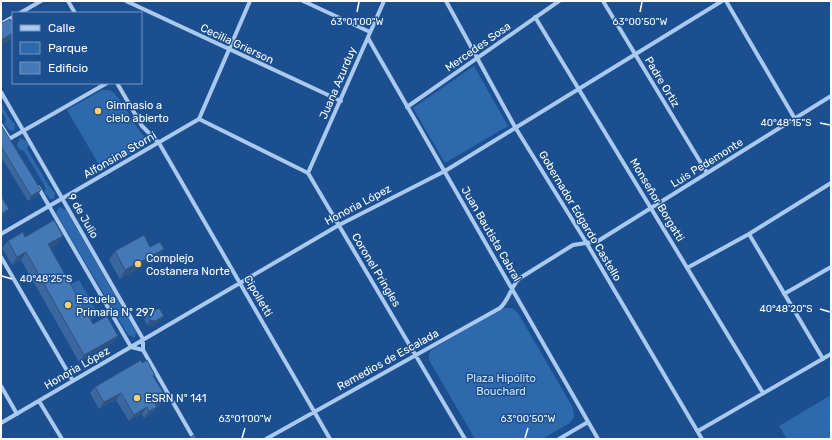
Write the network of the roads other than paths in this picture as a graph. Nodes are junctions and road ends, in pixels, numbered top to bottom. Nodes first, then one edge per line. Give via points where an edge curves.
1 (41, 1) edge
2 (68, 1) edge
3 (126, 1) edge
4 (250, 1) edge
5 (303, 1) edge
6 (384, 1) edge
7 (446, 1) edge
8 (559, 1) edge
9 (603, 1) edge
10 (722, 1) edge
11 (726, 1) edge
12 (22, 12) edge
13 (74, 12) edge
14 (536, 17) junction
15 (12, 18) edge
16 (1, 24) edge
17 (370, 32) junction
18 (368, 38) junction
19 (228, 50) junction
20 (635, 54) junction
21 (477, 58) junction
22 (105, 84) edge
23 (118, 84) edge
24 (578, 89) junction
25 (1, 92) edge
26 (831, 96) edge
27 (341, 101) junction
28 (407, 107) junction
29 (795, 118) junction
30 (199, 119) junction
31 (1, 125) edge
32 (515, 127) junction
33 (23, 131) junction
34 (10, 139) junction
35 (159, 143) junction
36 (13, 146) edge
37 (445, 171) junction
38 (308, 173) junction
39 (707, 173) junction
40 (33, 180) edge
41 (831, 183) edge
42 (62, 199) junction
43 (49, 206) junction
44 (652, 208) junction
45 (339, 225) junction
46 (1, 234) edge
47 (749, 234) junction
48 (586, 242) junction
49 (1, 257) edge
50 (831, 267) edge
51 (687, 268) junction
52 (240, 282) junction
53 (513, 291) junction
54 (784, 294) junction
55 (143, 339) junction
56 (131, 347) junction
57 (143, 350) junction
58 (831, 354) edge
59 (416, 355) junction
60 (823, 358) junction
61 (73, 381) junction
62 (1, 386) edge
63 (763, 393) junction
64 (39, 400) junction
65 (314, 411) junction
66 (17, 414) junction
67 (588, 422) junction
68 (1, 423) edge
69 (698, 431) junction
70 (62, 439) edge
71 (194, 439) edge
72 (266, 439) edge
73 (330, 439) edge
74 (466, 439) edge
75 (559, 439) edge
76 (598, 439) edge
77 (702, 439) edge

1 - 12 street
2 - 13 street
3 - 19 street, Cecilia Grierson
4 - 19 street
5 - 17 street
6 - 17 street, Juana Azurduy
7 - 21 street, Gobernador Edgardo Castello
8 - 14 street, Mercedes Sosa
9 - 20 street, Padre Ortiz
10 - 20 street, Honoria López
11 - 29 street
14 - 21 street, Mercedes Sosa
14 - 24 street, Monseñor Borgatti
15 - 16 street
17 - 18 street, Juana Azurduy
18 - 27 street, Juana Azurduy
18 - 28 street, Juan Bautista Cabral
19 - 27 street, Cecilia Grierson
19 - 30 street
20 - 24 street, Honoria López
20 - 39 street, Padre Ortiz
21 - 28 street, Mercedes Sosa
21 - 32 street, Gobernador Edgardo Castello
22 - 33 street
23 - 35 street, Cipolletti via 142,126
24 - 32 street, Honoria López
24 - 44 street, Monseñor Borgatti
25 - 33 street, 9 de Julio
26 - 29 street, Luis Pedemonte
27 - 38 street, Juana Azurduy
28 - 37 street, Juan Bautista Cabral
29 - 39 street, Luis Pedemonte
30 - 35 street, Alfonsina Storni
30 - 38 street
31 - 34 street
32 - 37 street, Honoria López
32 - 48 street, Gobernador Edgardo Castello
33 - 34 street
33 - 42 street, 9 de Julio
34 - 36 street
35 - 42 street, Alfonsina Storni
35 - 52 street, Cipolletti
37 - 45 street, Honoria López
37 - 53 street, Juan Bautista Cabral
38 - 45 street, Coronel Pringles
39 - 44 street, Luis Pedemonte
40 - 43 street
41 - 47 street
42 - 43 street, Alfonsina Storni
42 - 55 street, 9 de Julio
43 - 46 street, Alfonsina Storni
43 - 56 street
44 - 48 street, Luis Pedemonte via 598,241
44 - 51 street, Monseñor Borgatti
45 - 52 street, Honoria López
45 - 59 street, Coronel Pringles
47 - 51 street
47 - 54 street
48 - 53 street, Luis Pedemonte via 574,244 520,278 516,281
48 - 69 street, Gobernador Edgardo Castello
49 - 61 street
50 - 54 street
51 - 63 street, Monseñor Borgatti
52 - 55 street, Honoria López
52 - 65 street, Cipolletti
53 - 59 street, Remedios de Escalada via 500,308
53 - 67 street, Juan Bautista Cabral
54 - 60 street
55 - 56 street, Honoria López
55 - 57 street
56 - 57 street
56 - 61 street, Honoria López
57 - 71 street
58 - 60 street
59 - 65 street, Remedios de Escalada
59 - 74 street, Coronel Pringles
60 - 63 street
61 - 64 street, Honoria López
62 - 66 street
63 - 69 street
64 - 66 street, Honoria López
64 - 70 street
65 - 72 street, Remedios de Escalada
65 - 73 street, Cipolletti
66 - 68 street, Honoria López
67 - 75 street
67 - 76 street, Juan Bautista Cabral
69 - 77 street, Gobernador Edgardo Castello

